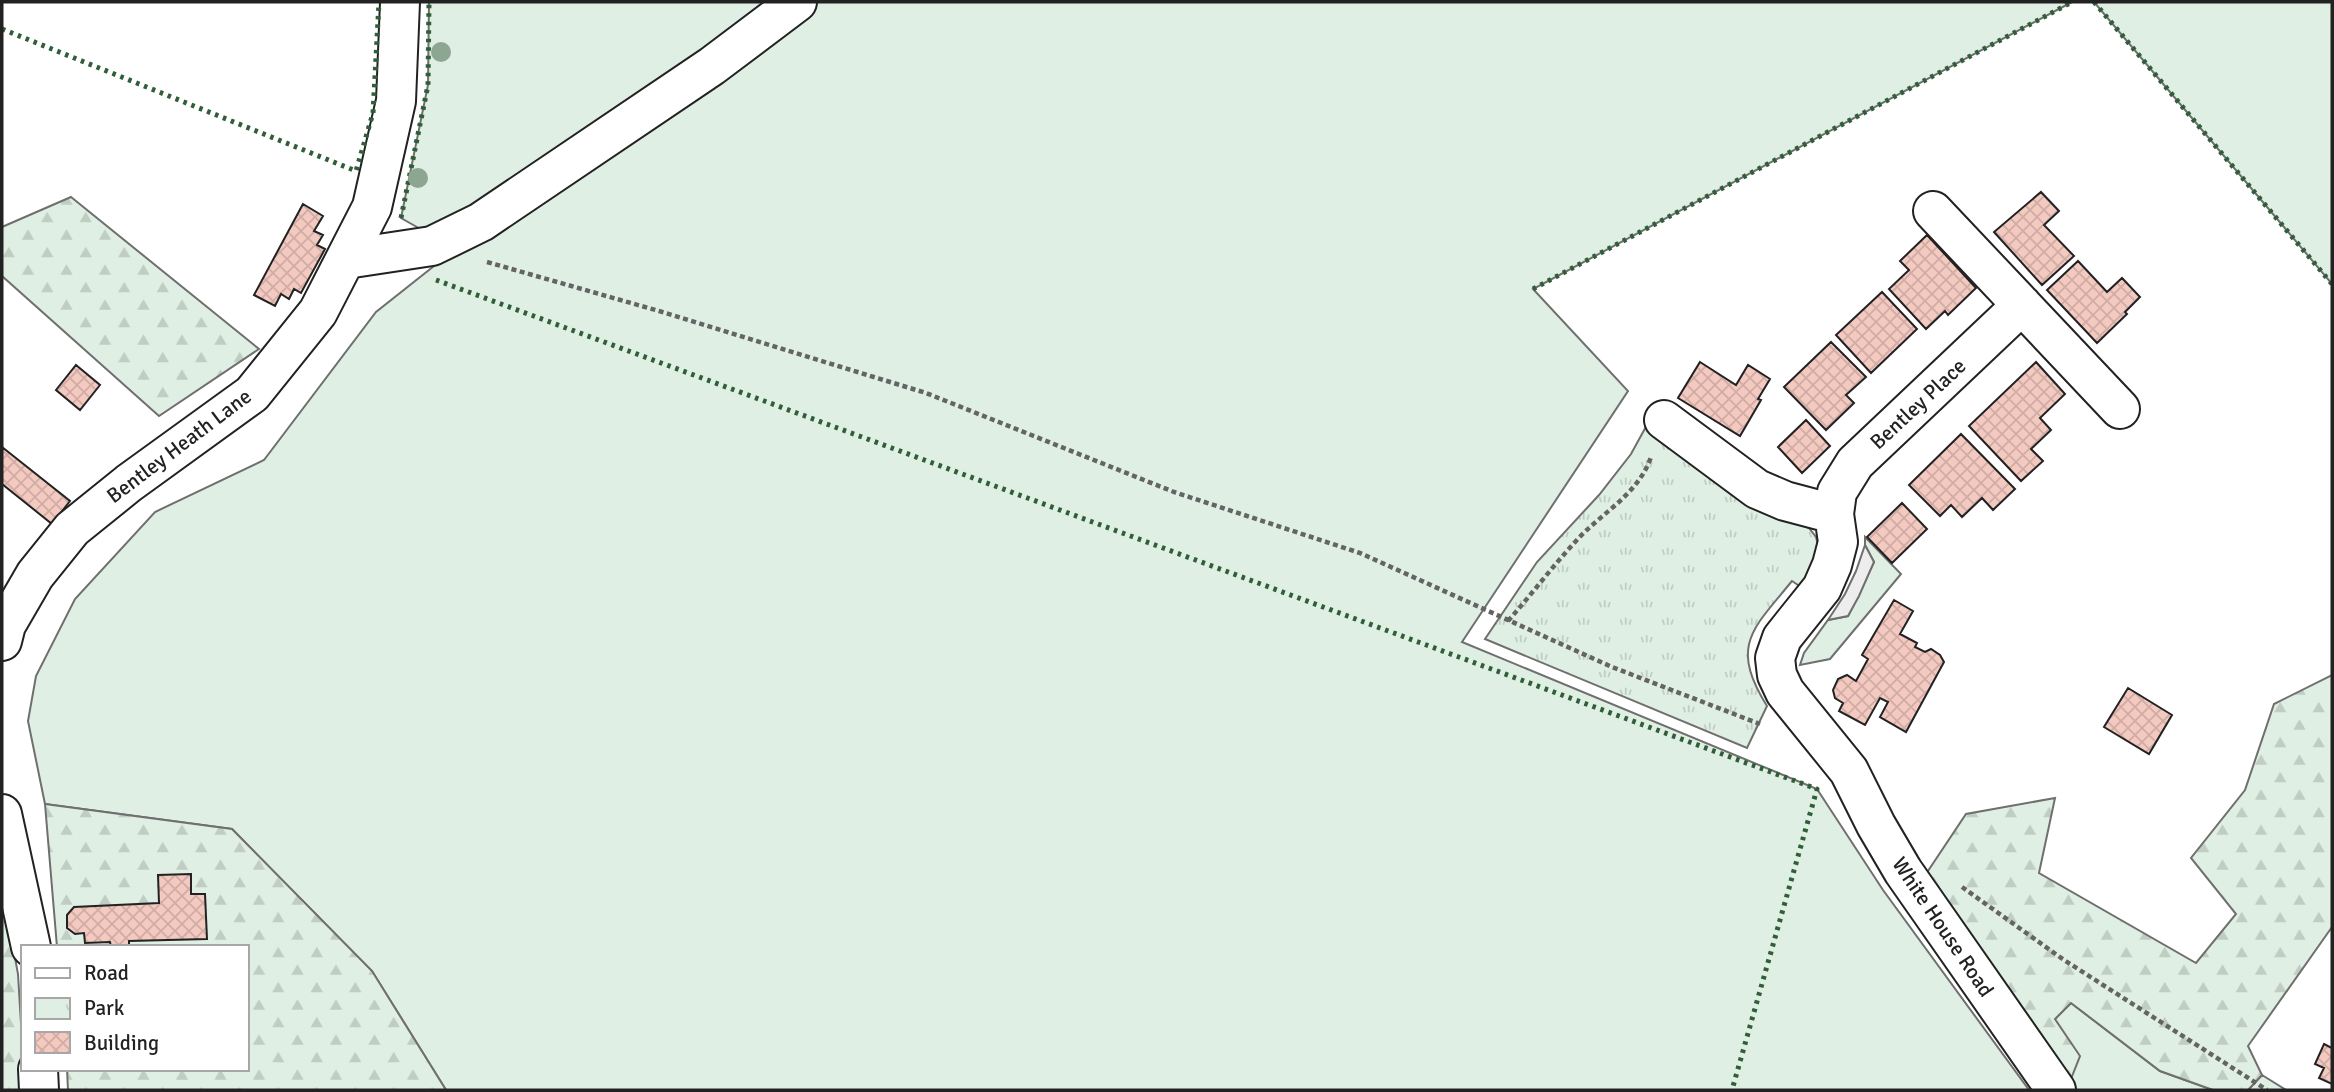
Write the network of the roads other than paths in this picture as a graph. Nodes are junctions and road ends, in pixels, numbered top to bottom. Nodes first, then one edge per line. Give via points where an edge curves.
1 (400, 2) edge
2 (797, 2) edge
3 (1933, 211) dead end
4 (346, 259) junction
5 (2022, 306) junction
6 (2120, 409) dead end
7 (1664, 419) road end
8 (1833, 514) junction
9 (2, 641) edge
10 (1839, 758) joint
11 (2, 814) edge
12 (31, 945) edge
13 (38, 1071) edge
14 (39, 1090) edge
15 (2056, 1090) edge

1 - 4 street, Bentley Heath Lane via 396,101 372,207
2 - 4 street via 712,66 481,222 432,246
3 - 5 street
4 - 9 street, Bentley Heath Lane via 318,312 252,394 72,529 35,575 6,625
5 - 6 street
5 - 8 street, Bentley Place via 1855,463 1837,492
7 - 8 street via 1757,489
8 - 10 street, Bentley Place via 1838,541 1832,565 1822,588 1782,638 1775,658 1785,692
10 - 15 street, White House Road via 1903,871
11 - 12 street
13 - 14 street

